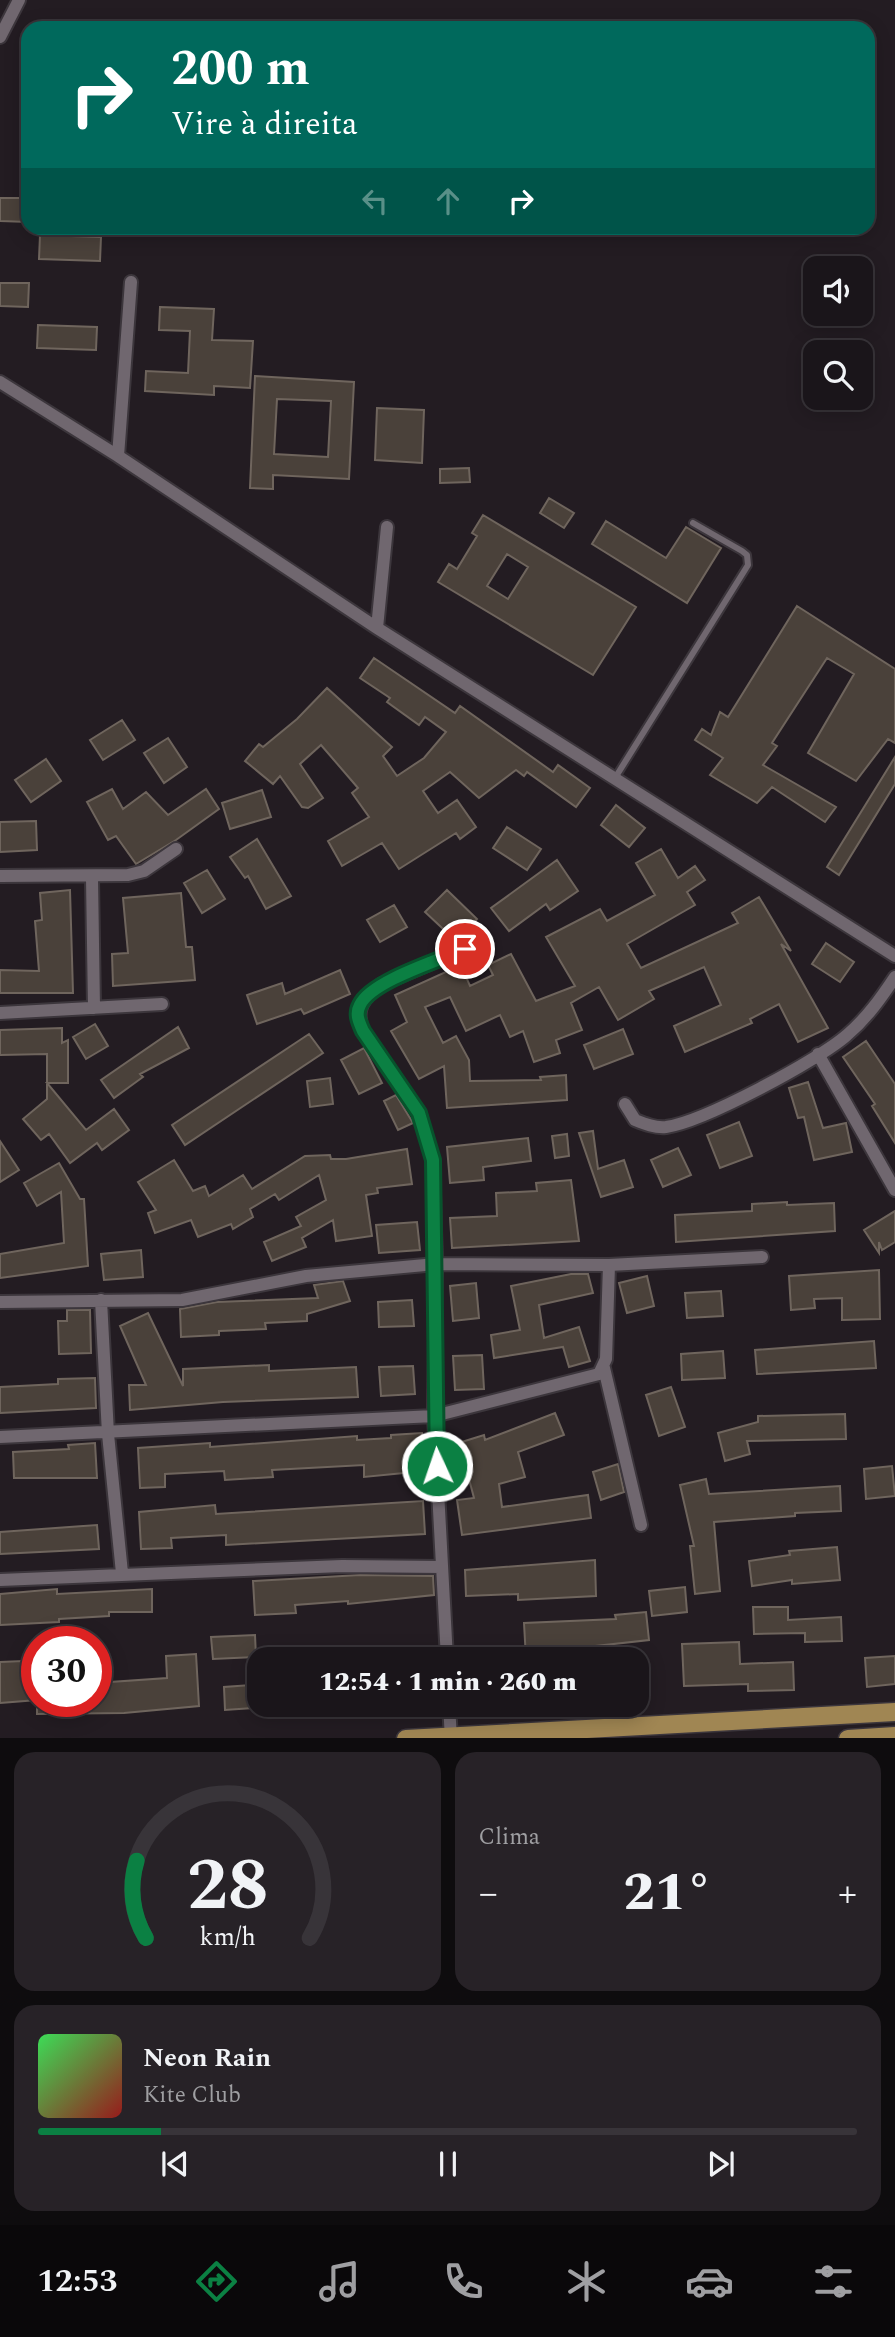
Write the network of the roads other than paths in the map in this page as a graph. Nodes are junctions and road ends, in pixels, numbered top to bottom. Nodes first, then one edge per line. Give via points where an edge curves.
1 (19, 0) edge
2 (0, 37) edge
3 (131, 282) dead end
4 (0, 382) edge
5 (118, 456) junction
6 (693, 523) dead end
7 (387, 527) dead end
8 (377, 628) junction
9 (615, 778) junction
10 (176, 849) dead end
11 (0, 876) edge
12 (92, 878) junction
13 (486, 940) dead end
14 (895, 956) edge
15 (895, 977) edge
16 (162, 1004) dead end
17 (94, 1008) junction
18 (0, 1013) edge
19 (818, 1054) junction
20 (625, 1104) dead end
21 (895, 1190) edge
22 (762, 1257) dead end
23 (436, 1264) junction
24 (609, 1265) junction
25 (101, 1300) junction
26 (0, 1302) edge
27 (604, 1368) junction
28 (434, 1416) junction
29 (108, 1434) junction
30 (0, 1437) edge
31 (641, 1525) dead end
32 (442, 1567) junction
33 (122, 1573) junction
34 (0, 1580) edge
35 (446, 1647) edge
36 (895, 1712) edge
37 (450, 1717) edge
38 (895, 1736) edge
39 (451, 1737) edge
40 (406, 1738) edge
41 (848, 1738) edge

1 - 2 street
3 - 5 street
4 - 5 street
5 - 8 street
6 - 9 lane via 742,551 748,565
7 - 8 street
8 - 9 street
9 - 14 street
10 - 12 street via 144,871
11 - 12 street via 46,873
12 - 17 street
13 - 23 street via 382,985 359,1005 357,1017 404,1086 428,1133
15 - 19 street via 863,1020
16 - 17 street
17 - 18 street
19 - 20 street via 753,1091 664,1127 635,1120
19 - 21 street
22 - 24 street
23 - 24 street
23 - 25 street via 306,1276 182,1300
23 - 28 street
24 - 27 street
25 - 26 street
25 - 29 street
27 - 28 street via 599,1374
27 - 31 street
28 - 29 street
28 - 32 street
29 - 30 street
29 - 33 street
32 - 33 street
32 - 35 street
33 - 34 street
36 - 39 main road
37 - 39 street
38 - 41 main road
39 - 40 main road

